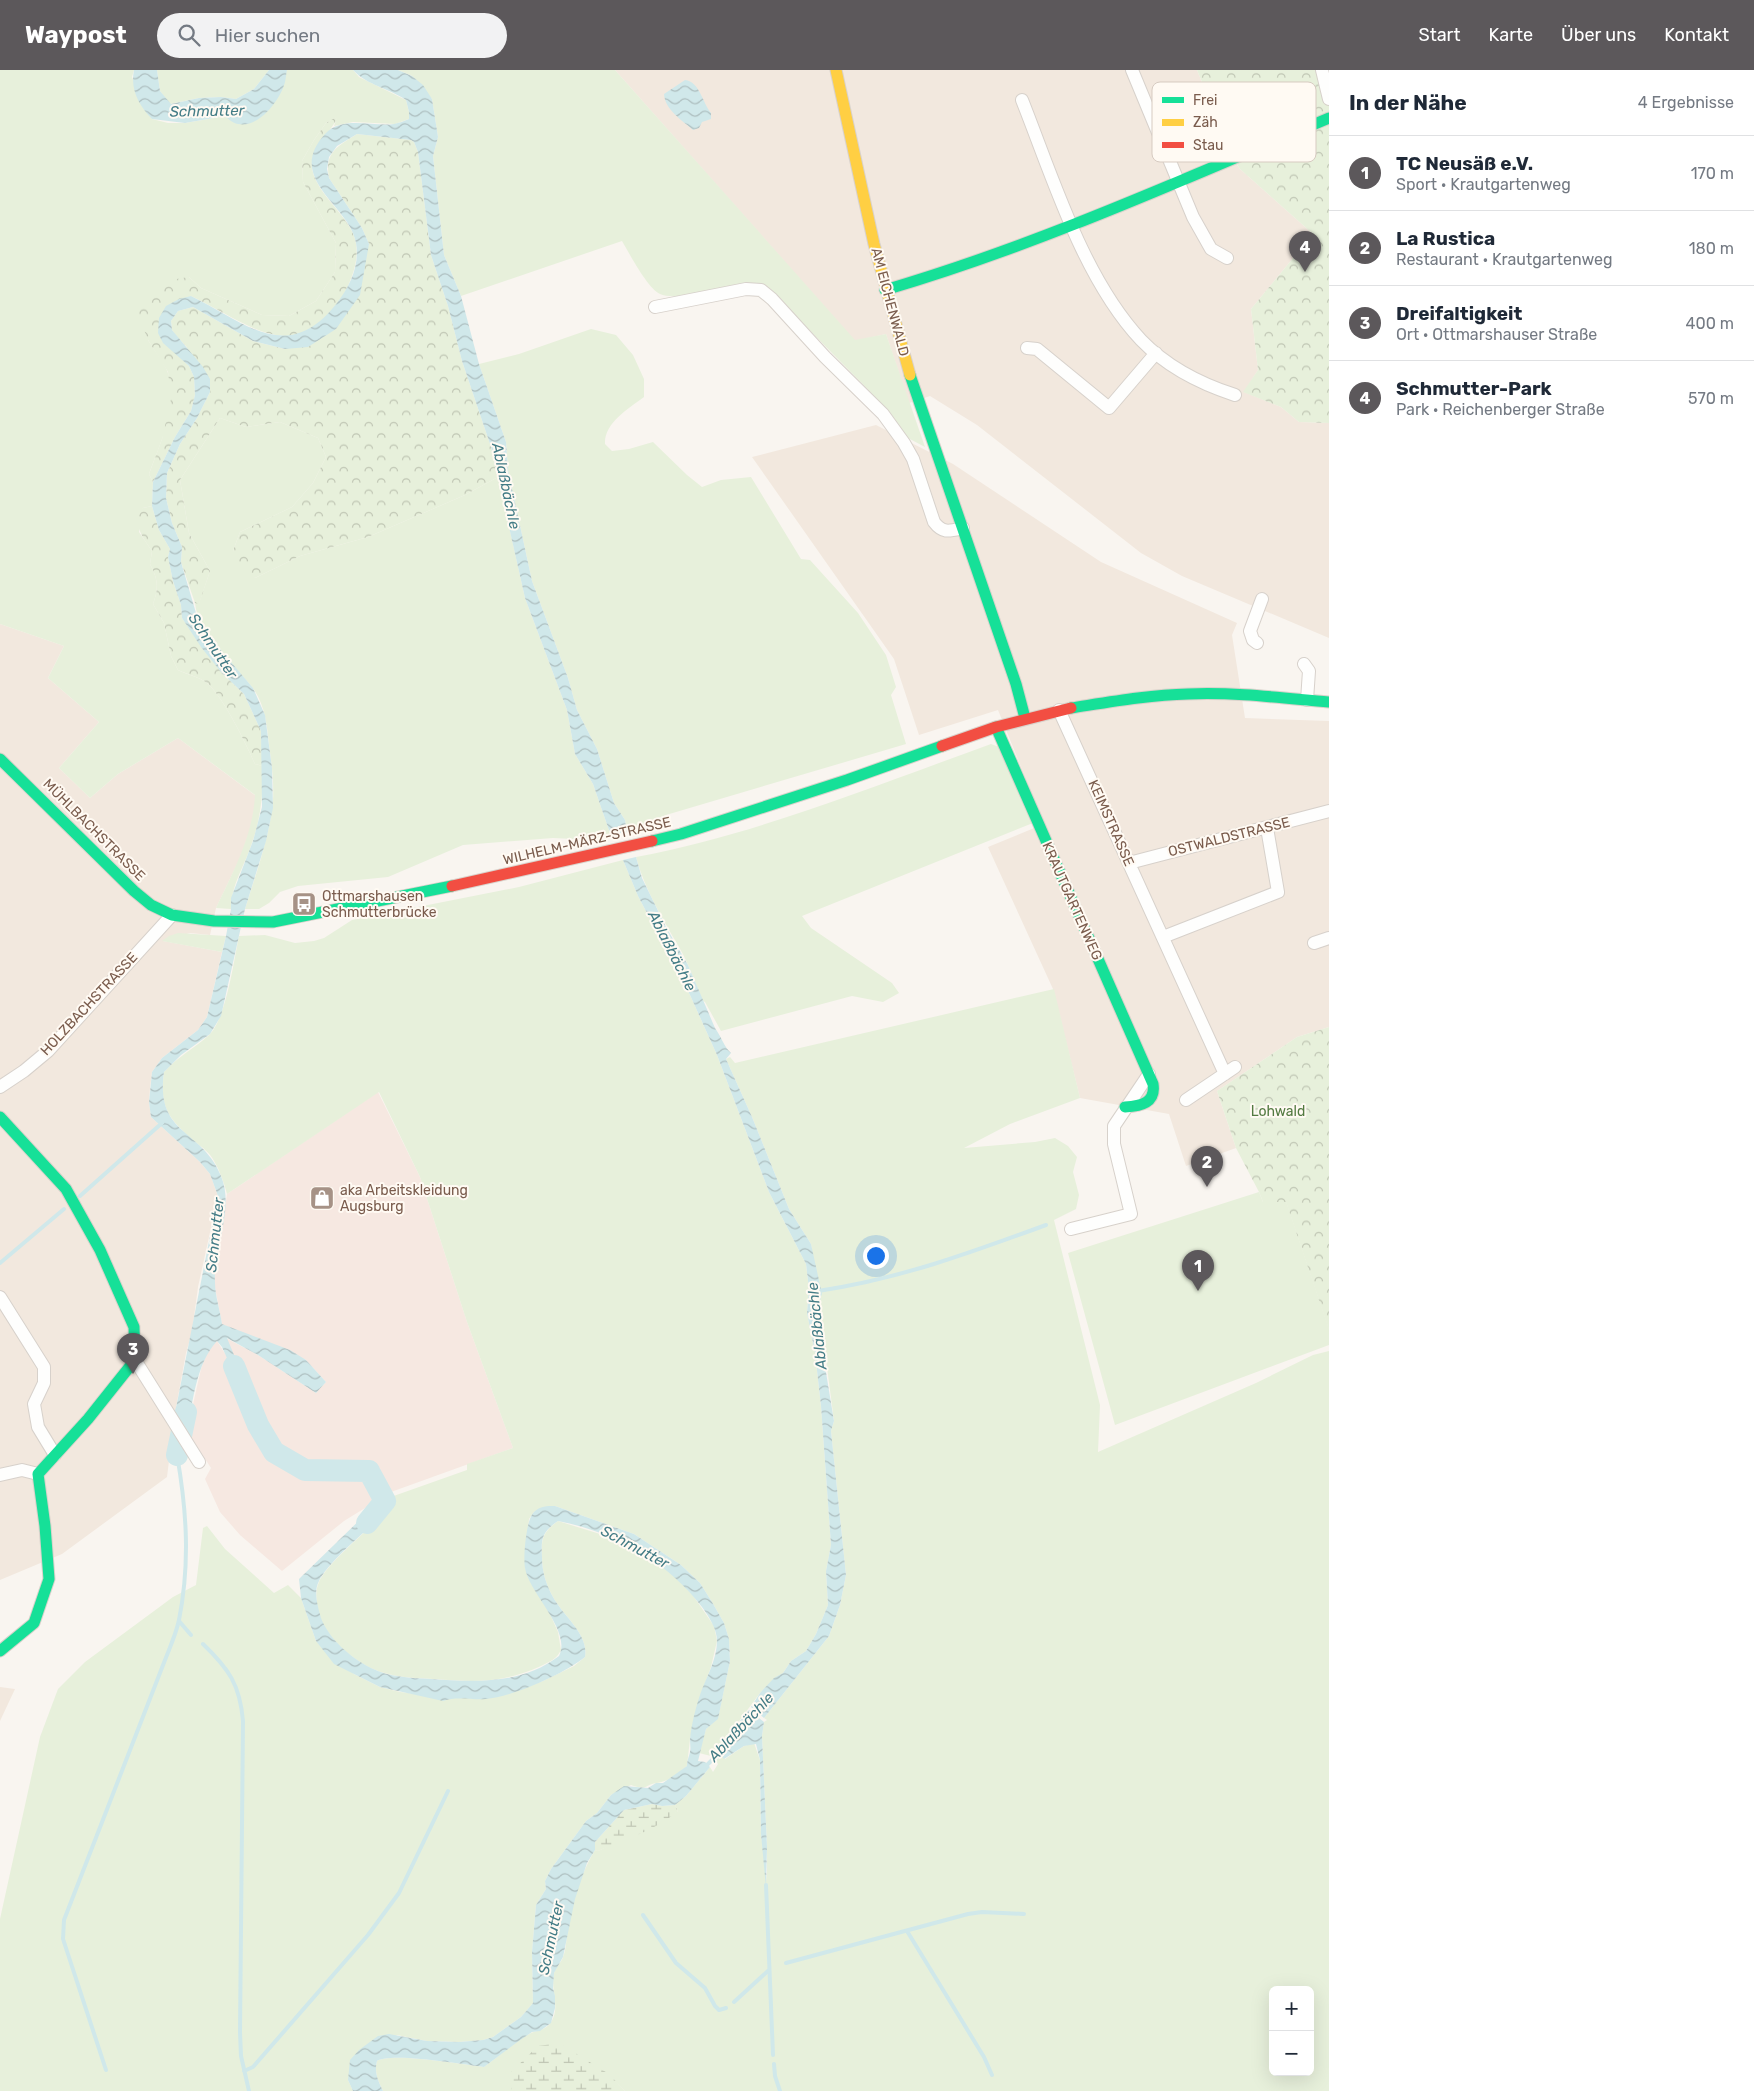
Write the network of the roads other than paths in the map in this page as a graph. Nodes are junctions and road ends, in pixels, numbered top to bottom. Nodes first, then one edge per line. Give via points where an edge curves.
1 (836, 70) edge
2 (1132, 70) edge
3 (1322, 70) edge
4 (1329, 99) edge
5 (1022, 100) dead end
6 (1329, 118) edge
7 (1152, 119) edge
8 (1316, 124) edge
9 (1170, 162) edge
10 (1225, 162) edge
11 (1178, 182) junction
12 (1072, 226) junction
13 (1227, 258) dead end
14 (885, 290) junction
15 (655, 307) dead end
16 (1027, 348) dead end
17 (1156, 352) junction
18 (1235, 395) dead end
19 (963, 528) junction
20 (1262, 599) dead end
21 (1257, 643) dead end
22 (1304, 664) dead end
23 (1307, 700) junction
24 (1329, 702) edge
25 (1059, 710) junction
26 (1025, 718) junction
27 (996, 727) junction
28 (0, 759) edge
29 (1329, 811) edge
30 (1267, 828) junction
31 (1129, 863) junction
32 (172, 915) junction
33 (1163, 937) junction
34 (1329, 938) edge
35 (1314, 943) dead end
36 (1149, 1074) joint
37 (0, 1087) edge
38 (1186, 1100) dead end
39 (0, 1117) edge
40 (1072, 1229) dead end
41 (0, 1297) edge
42 (135, 1360) junction
43 (55, 1455) junction
44 (199, 1462) dead end
45 (38, 1474) junction
46 (0, 1475) edge
47 (0, 1651) edge

1 - 14 street, AM EICHENWALD
2 - 7 street
3 - 4 street
5 - 12 street
6 - 8 street
9 - 11 street
10 - 11 street
11 - 12 street
11 - 13 street via 1211,249
12 - 14 street via 967,266
12 - 17 street via 1117,310
14 - 19 street, AM EICHENWALD
15 - 19 street via 746,289 761,290 882,414 904,443 938,527 949,532
16 - 17 street via 1037,349 1109,408
17 - 18 street via 1182,371
19 - 26 street, AM EICHENWALD
20 - 21 street via 1250,630
22 - 23 street via 1309,672
23 - 24 street, WILHELM-MÄRZ-STRASSE
23 - 25 street, WILHELM-MÄRZ-STRASSE via 1190,694 1134,698
25 - 26 street, WILHELM-MÄRZ-STRASSE
25 - 31 street, KEIMSTRASSE
26 - 27 street, WILHELM-MÄRZ-STRASSE
27 - 32 street, WILHELM-MÄRZ-STRASSE via 767,808 681,834 519,872 311,915 260,922 214,921
27 - 36 street, KRAUTGARTENWEG
28 - 32 street, MÜHLBACHSTRASSE via 134,891 151,905
29 - 30 street, OSTWALDSTRASSE
30 - 31 street, OSTWALDSTRASSE
30 - 33 street via 1278,892
31 - 33 street, KEIMSTRASSE
32 - 37 street, HOLZBACHSTRASSE via 48,1051
33 - 38 street, KEIMSTRASSE via 1230,1071
34 - 35 street
36 - 40 street, KRAUTGARTENWEG via 1116,1121 1113,1136 1131,1214
39 - 42 street via 66,1189 100,1250 134,1327
41 - 43 street via 44,1366 44,1383 34,1404 38,1427
42 - 43 street
42 - 44 street
43 - 45 street
45 - 46 street via 22,1470
45 - 47 street via 49,1579 34,1623

